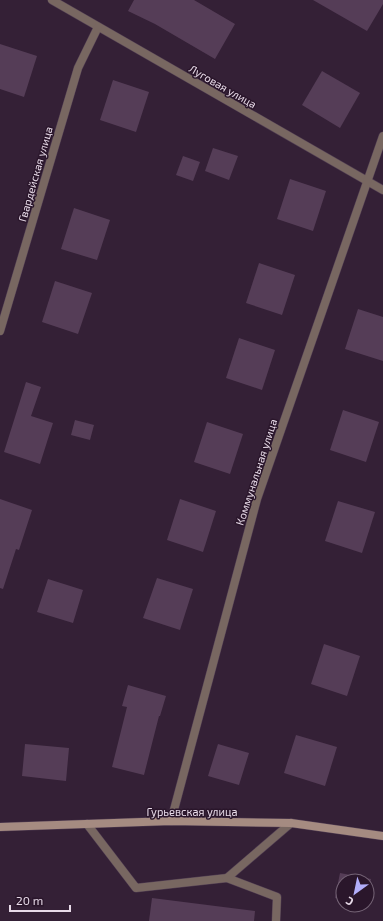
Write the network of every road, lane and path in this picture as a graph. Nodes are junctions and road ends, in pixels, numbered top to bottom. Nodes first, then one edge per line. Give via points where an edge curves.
1 (52, 0) edge
2 (98, 27) junction
3 (383, 136) edge
4 (368, 182) junction
5 (383, 190) edge
6 (0, 331) edge
7 (171, 822) junction
8 (291, 823) junction
9 (87, 824) junction
10 (0, 827) edge
11 (383, 836) edge
12 (227, 878) junction
13 (276, 921) edge

1 - 2 street, Луговая улица
2 - 4 street, Луговая улица
2 - 6 street, Гвардейская улица via 78,68
3 - 4 street, Коммунальная улица
4 - 5 street, Луговая улица
4 - 7 street, Коммунальная улица via 257,499
7 - 8 street, Гурьевская улица
7 - 9 street, Гурьевская улица
8 - 11 street, Гурьевская улица
8 - 12 street
9 - 10 street, Гурьевская улица
9 - 12 street via 136,888
12 - 13 street via 277,897

